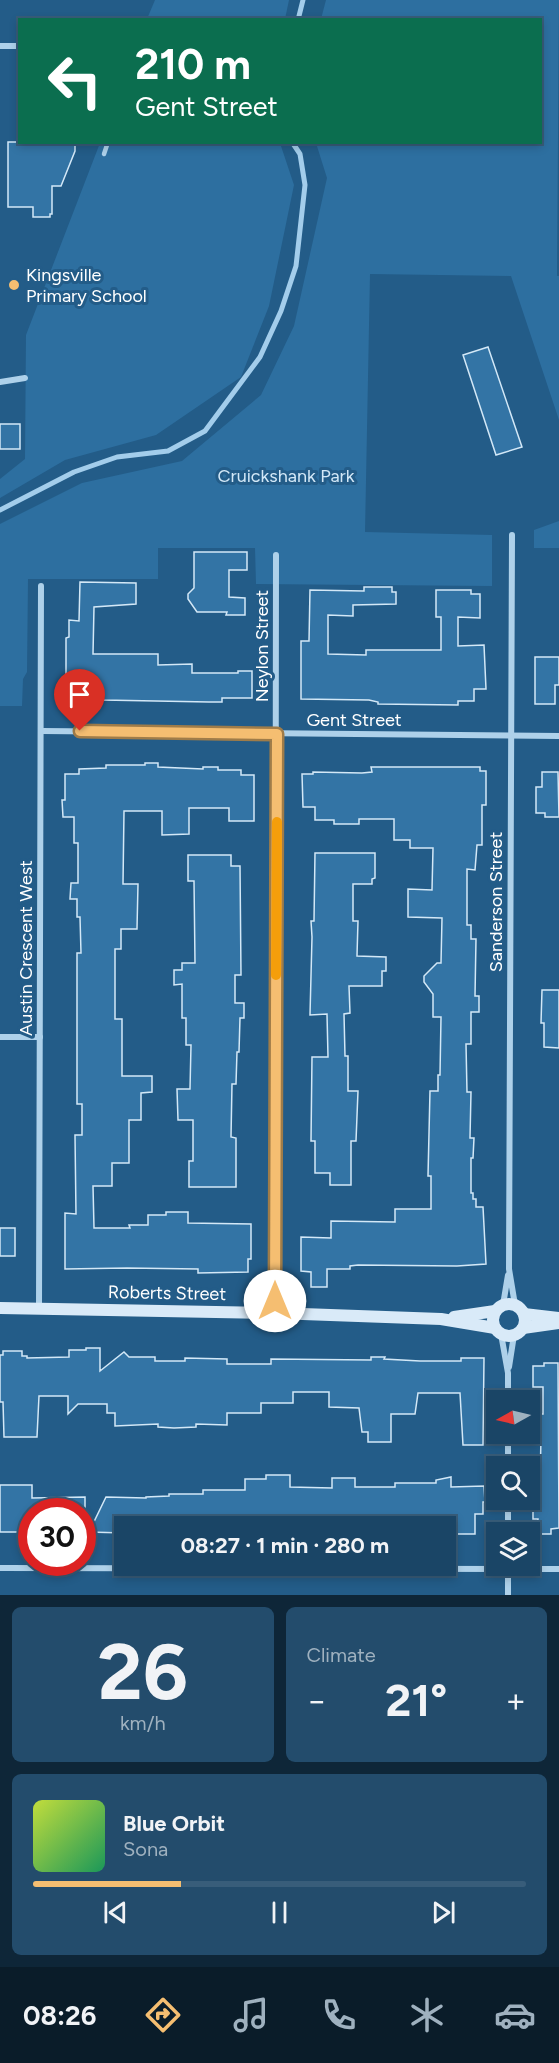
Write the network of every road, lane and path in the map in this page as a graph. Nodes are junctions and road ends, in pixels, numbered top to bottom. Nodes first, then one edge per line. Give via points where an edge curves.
1 (0, 46) edge
2 (18, 46) edge
3 (107, 144) edge
4 (104, 154) dead end
5 (25, 378) dead end
6 (0, 382) edge
7 (512, 535) dead end
8 (276, 555) dead end
9 (41, 586) dead end
10 (42, 731) junction
11 (277, 734) junction
12 (511, 736) junction
13 (559, 736) edge
14 (0, 1037) edge
15 (40, 1037) junction
16 (510, 1269) junction
17 (0, 1308) edge
18 (39, 1309) junction
19 (509, 1309) junction
20 (275, 1313) junction
21 (559, 1318) edge
22 (441, 1319) junction
23 (559, 1323) edge
24 (498, 1331) junction
25 (519, 1331) junction
26 (508, 1373) junction
27 (508, 1390) edge
28 (0, 1568) edge
29 (486, 1568) edge
30 (540, 1569) edge
31 (559, 1569) edge
32 (508, 1576) edge
33 (508, 1595) edge

1 - 2 street
3 - 4 lane
5 - 6 street
7 - 12 street, Sanderson Street
8 - 11 street, Neylon Street
9 - 10 street, Austin Crescent West
10 - 11 street, Gent Street
10 - 15 street, Austin Crescent West
11 - 12 street, Gent Street
11 - 20 street, Neylon Street
12 - 13 street, Gent Street
12 - 16 street, Sanderson Street
14 - 15 street
15 - 18 street, Austin Crescent West
16 - 19 street, Sanderson Street
16 - 19 street, Sanderson Street
17 - 18 street, Roberts Street
18 - 20 street, Roberts Street
19 - 21 street, Roberts Street
19 - 22 street, Roberts Street
19 - 24 street via 493,1320
19 - 25 street via 525,1323
20 - 22 street, Roberts Street
22 - 24 street, Roberts Street
23 - 25 street
24 - 25 street, Roberts Street
24 - 26 street
25 - 26 street
26 - 27 street
28 - 29 street
30 - 31 street
32 - 33 street

